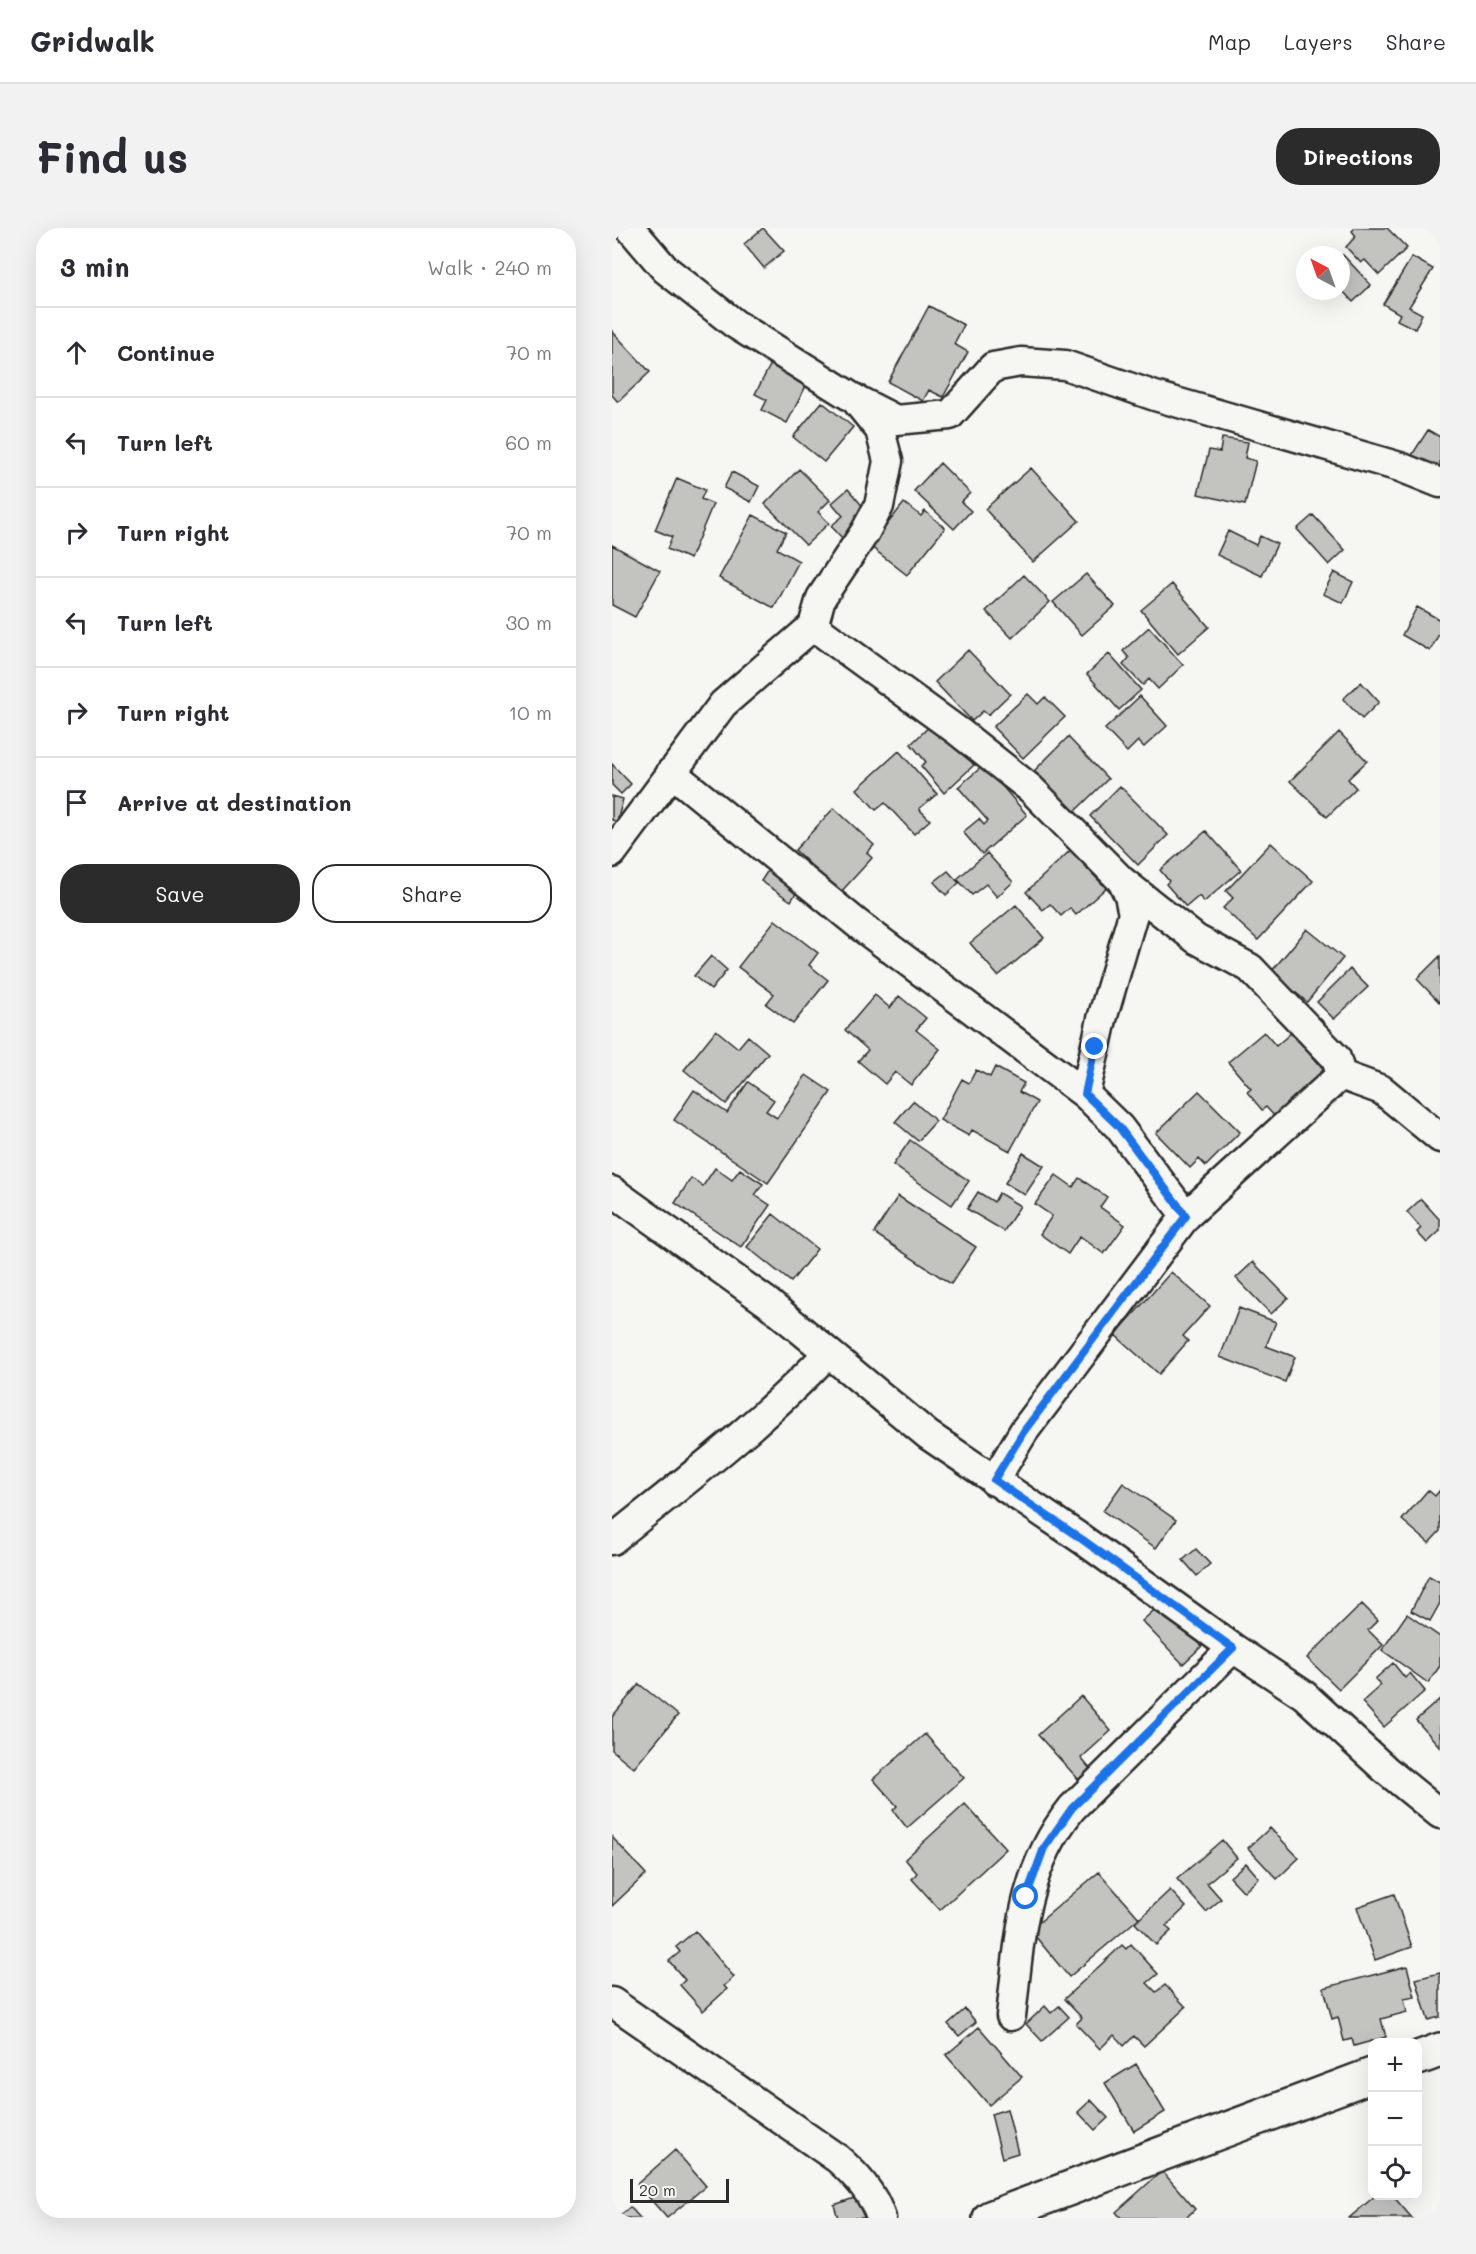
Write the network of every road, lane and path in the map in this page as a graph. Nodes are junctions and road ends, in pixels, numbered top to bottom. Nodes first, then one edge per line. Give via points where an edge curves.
1 (630, 228) edge
2 (853, 398) junction
3 (1440, 483) edge
4 (813, 626) junction
5 (671, 772) junction
6 (612, 853) edge
7 (1122, 881) junction
8 (1341, 1075) junction
9 (1085, 1094) junction
10 (1440, 1138) edge
11 (612, 1191) edge
12 (1186, 1216) junction
13 (828, 1353) junction
14 (994, 1480) junction
15 (612, 1540) edge
16 (1233, 1648) junction
17 (1440, 1814) edge
18 (612, 2002) edge
19 (1011, 2016) dead end
20 (1440, 2050) edge
21 (1422, 2057) edge
22 (1368, 2076) edge
23 (881, 2218) edge
24 (990, 2218) edge

1 - 2 street via 665,269 735,324
2 - 3 street via 896,420 950,414 993,367 1021,363 1065,365 1155,396 1400,467
2 - 4 street via 880,430 888,460 879,506 821,598
4 - 5 street via 723,704
4 - 7 street via 1031,789
5 - 6 street
5 - 9 street via 859,925
7 - 8 street via 1196,939 1250,968 1336,1058
7 - 9 street via 1133,914
8 - 10 street via 1382,1090
8 - 12 street
9 - 12 street via 1119,1127
11 - 13 street via 719,1266
12 - 14 street via 1024,1431
13 - 14 street via 928,1435
13 - 15 street via 725,1447
14 - 16 street
16 - 17 street via 1304,1695
16 - 19 street via 1056,1828 1044,1848 1026,1897
18 - 23 street via 838,2159 857,2176 877,2204
20 - 21 street
22 - 24 street

